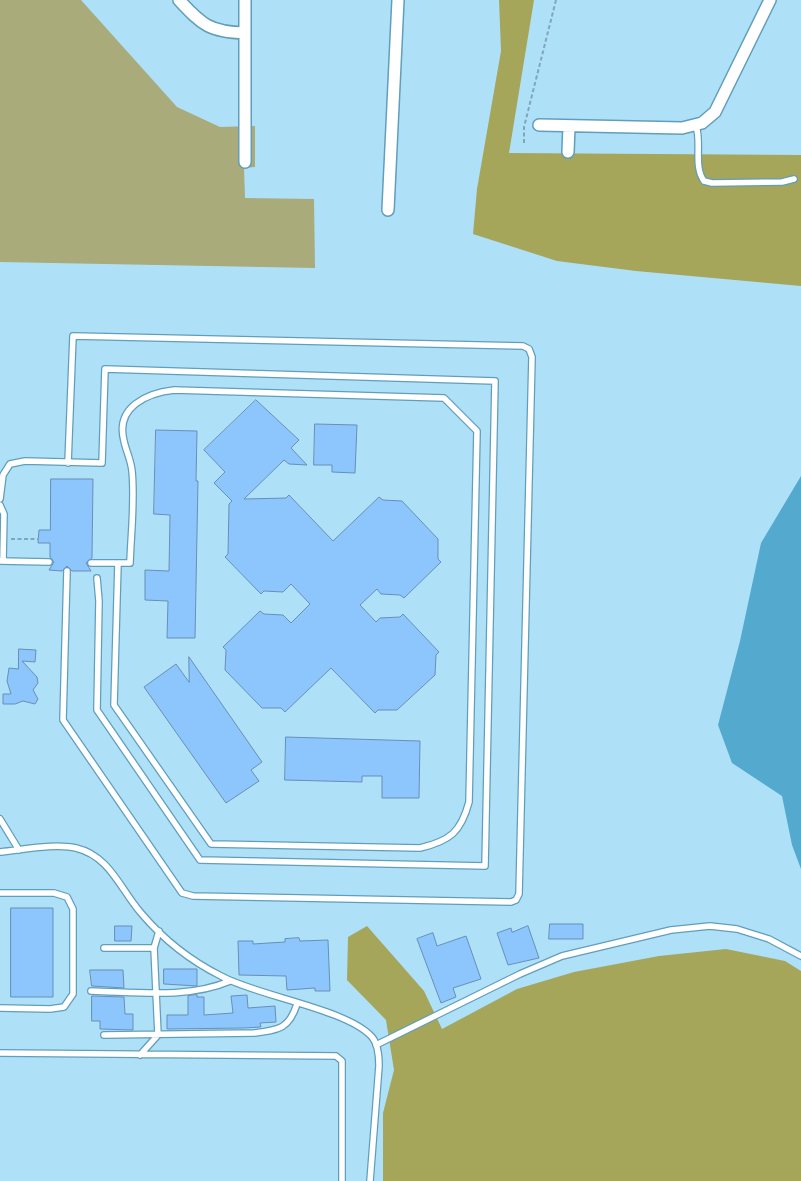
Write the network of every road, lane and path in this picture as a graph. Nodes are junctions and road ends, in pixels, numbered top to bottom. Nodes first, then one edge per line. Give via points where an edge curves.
1 (178, 0) edge
2 (245, 0) edge
3 (398, 0) edge
4 (556, 0) edge
5 (770, 0) edge
6 (245, 33) junction
7 (539, 125) dead end
8 (568, 126) junction
9 (696, 126) junction
10 (524, 143) dead end
11 (568, 152) dead end
12 (245, 162) dead end
13 (794, 179) dead end
14 (388, 210) dead end
15 (68, 463) junction
16 (0, 499) edge
17 (0, 504) edge
18 (3, 538) junction
19 (39, 539) dead end
20 (1, 561) edge
21 (50, 562) dead end
22 (92, 563) dead end
23 (118, 563) junction
24 (67, 571) dead end
25 (97, 578) dead end
26 (0, 819) edge
27 (19, 850) junction
28 (0, 852) edge
29 (0, 893) edge
30 (159, 931) junction
31 (104, 948) dead end
32 (154, 948) junction
33 (801, 956) edge
34 (230, 981) junction
35 (92, 992) dead end
36 (157, 992) junction
37 (298, 1004) junction
38 (0, 1008) edge
39 (104, 1035) dead end
40 (158, 1035) junction
41 (376, 1045) junction
42 (0, 1053) edge
43 (140, 1055) junction
44 (342, 1181) edge
45 (370, 1181) edge

1 - 6 street via 210,29
2 - 6 street
3 - 14 street
4 - 10 path via 524,126
5 - 9 street via 718,108 708,120
6 - 12 street
7 - 8 street
8 - 9 street
8 - 11 street
9 - 13 lane via 699,169 704,181 712,184
15 - 16 lane via 25,461 10,464 3,475
15 - 24 lane via 73,336 522,346 529,349 532,357 519,894 516,900 193,896 182,893 63,720
15 - 25 lane via 102,463 105,370 495,381 484,866 200,860 97,710
17 - 18 lane via 4,514
18 - 19 path
18 - 20 lane
20 - 21 lane
22 - 23 lane
23 - 23 lane via 130,563 132,472 123,424 132,406 150,394 174,390 444,398 477,431 469,802 460,826 442,842 420,848 211,844 114,705
26 - 27 lane
27 - 28 lane
27 - 30 lane via 74,847 93,854 106,864 140,913
29 - 38 lane via 54,893 67,897 73,909 73,994 64,1007
30 - 32 lane
30 - 34 lane via 198,964
31 - 32 lane
32 - 36 lane
33 - 41 lane via 737,929 710,926 671,930 562,956
34 - 36 lane via 211,989
34 - 37 lane
35 - 36 lane
36 - 40 lane
37 - 40 lane via 288,1024 271,1031
37 - 41 lane via 362,1029
39 - 40 lane
40 - 43 lane
41 - 45 lane via 379,1066
42 - 43 lane
43 - 44 lane via 340,1058

